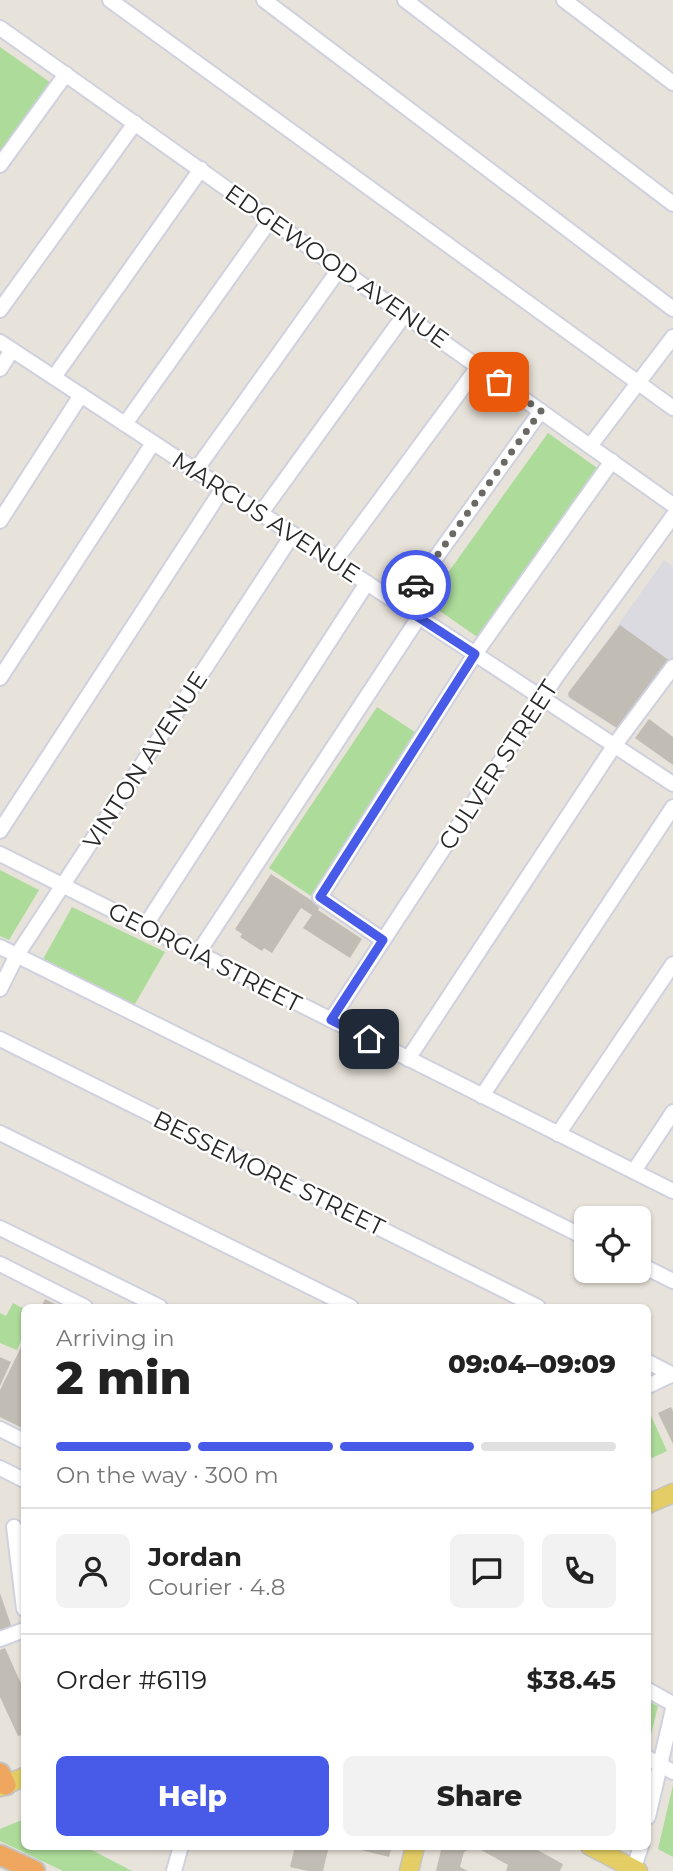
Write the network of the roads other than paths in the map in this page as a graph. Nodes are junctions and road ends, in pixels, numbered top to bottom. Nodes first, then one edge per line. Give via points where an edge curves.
1 (110, 0) edge
2 (264, 0) edge
3 (405, 0) edge
4 (564, 0) edge
5 (0, 28) edge
6 (66, 74) junction
7 (673, 83) edge
8 (135, 123) junction
9 (0, 165) edge
10 (201, 169) junction
11 (673, 204) edge
12 (271, 219) junction
13 (340, 268) junction
14 (673, 309) edge
15 (0, 310) edge
16 (405, 314) junction
17 (673, 337) edge
18 (6, 346) edge
19 (478, 367) junction
20 (0, 369) edge
21 (54, 377) junction
22 (638, 383) junction
23 (81, 395) junction
24 (673, 408) edge
25 (541, 411) junction
26 (125, 424) junction
27 (153, 443) junction
28 (590, 446) junction
29 (612, 461) junction
30 (196, 470) junction
31 (223, 488) junction
32 (673, 505) edge
33 (261, 513) junction
34 (673, 516) edge
35 (0, 521) edge
36 (293, 534) junction
37 (335, 561) junction
38 (367, 583) junction
39 (401, 606) junction
40 (419, 617) junction
41 (475, 654) junction
42 (673, 667) edge
43 (0, 678) edge
44 (542, 698) junction
45 (614, 746) junction
46 (673, 784) edge
47 (673, 807) edge
48 (0, 831) edge
49 (0, 854) edge
50 (63, 885) junction
51 (145, 926) junction
52 (383, 940) junction
53 (0, 947) edge
54 (198, 953) junction
55 (17, 955) junction
56 (673, 964) edge
57 (0, 989) edge
58 (331, 1020) junction
59 (0, 1039) edge
60 (408, 1059) junction
61 (482, 1096) junction
62 (673, 1112) edge
63 (0, 1133) edge
64 (558, 1134) junction
65 (634, 1171) junction
66 (673, 1191) edge
67 (0, 1228) edge
68 (574, 1232) edge
69 (0, 1264) edge
70 (651, 1270) edge
71 (673, 1281) edge
72 (129, 1300) edge
73 (79, 1304) edge
74 (147, 1304) edge
75 (345, 1304) edge
76 (532, 1304) edge
77 (651, 1364) edge
78 (673, 1375) edge
79 (651, 1385) edge
80 (0, 1429) edge
81 (21, 1440) edge
82 (0, 1468) edge
83 (21, 1478) edge
84 (673, 1493) edge
85 (651, 1503) edge
86 (0, 1520) edge
87 (21, 1527) edge
88 (21, 1631) edge
89 (0, 1639) edge
90 (651, 1692) edge
91 (673, 1703) edge
92 (673, 1709) edge
93 (660, 1765) edge
94 (21, 1778) edge
95 (2, 1782) edge
96 (651, 1804) edge
97 (180, 1850) edge
98 (414, 1850) edge
99 (598, 1850) edge
100 (640, 1850) edge
101 (0, 1855) edge
102 (635, 1870) edge
103 (35, 1871) edge
104 (174, 1871) edge
105 (410, 1871) edge

1 - 22 street
2 - 14 street
3 - 11 street
4 - 7 street
5 - 6 street, EDGEWOOD AVENUE
6 - 8 street, EDGEWOOD AVENUE
6 - 9 street
8 - 10 street, EDGEWOOD AVENUE
8 - 15 street
10 - 12 street, EDGEWOOD AVENUE
10 - 21 street
12 - 13 street, EDGEWOOD AVENUE
12 - 26 street
13 - 16 street, EDGEWOOD AVENUE
13 - 30 street
16 - 19 street, EDGEWOOD AVENUE
16 - 33 street
17 - 22 street
18 - 20 street
18 - 21 street, MARCUS AVENUE
19 - 25 street, EDGEWOOD AVENUE
19 - 37 street
21 - 23 street, MARCUS AVENUE
22 - 24 street
22 - 28 street
23 - 26 street, MARCUS AVENUE
23 - 35 street
25 - 28 street, EDGEWOOD AVENUE
25 - 39 street
26 - 27 street, MARCUS AVENUE
27 - 30 street, MARCUS AVENUE
27 - 43 street
28 - 29 street, EDGEWOOD AVENUE
29 - 32 street, EDGEWOOD AVENUE
29 - 41 street
30 - 31 street, MARCUS AVENUE
31 - 33 street, MARCUS AVENUE
31 - 48 street
33 - 36 street, MARCUS AVENUE
34 - 44 street, CULVER STREET
36 - 37 street, MARCUS AVENUE
36 - 50 street, VINTON AVENUE
37 - 38 street, MARCUS AVENUE
38 - 39 street, MARCUS AVENUE
38 - 51 street
39 - 40 street, MARCUS AVENUE
40 - 41 street, MARCUS AVENUE
40 - 54 street
41 - 44 street, MARCUS AVENUE
41 - 52 street via 320,897
42 - 45 street
44 - 45 street, MARCUS AVENUE
44 - 52 street, CULVER STREET
45 - 46 street, MARCUS AVENUE
45 - 60 street
47 - 61 street
49 - 50 street, GEORGIA STREET
50 - 51 street, GEORGIA STREET
50 - 55 street, VINTON AVENUE
51 - 54 street, GEORGIA STREET
52 - 58 street, CULVER STREET
53 - 55 street
54 - 58 street, GEORGIA STREET
55 - 57 street, VINTON AVENUE
55 - 68 street
56 - 64 street
58 - 60 street, GEORGIA STREET
59 - 76 street, BESSEMORE STREET
60 - 61 street, GEORGIA STREET
61 - 64 street, GEORGIA STREET
62 - 65 street
63 - 75 street
64 - 65 street, GEORGIA STREET
65 - 66 street, GEORGIA STREET
67 - 72 street
69 - 73 street
70 - 71 street
72 - 74 street
77 - 78 street
78 - 79 street
80 - 81 street
82 - 83 street
84 - 85 main road
86 - 87 street
88 - 89 street
90 - 91 street
92 - 93 street
93 - 96 street
94 - 95 main road
97 - 104 street
98 - 105 main road
99 - 102 main road
100 - 102 street
101 - 103 highway

